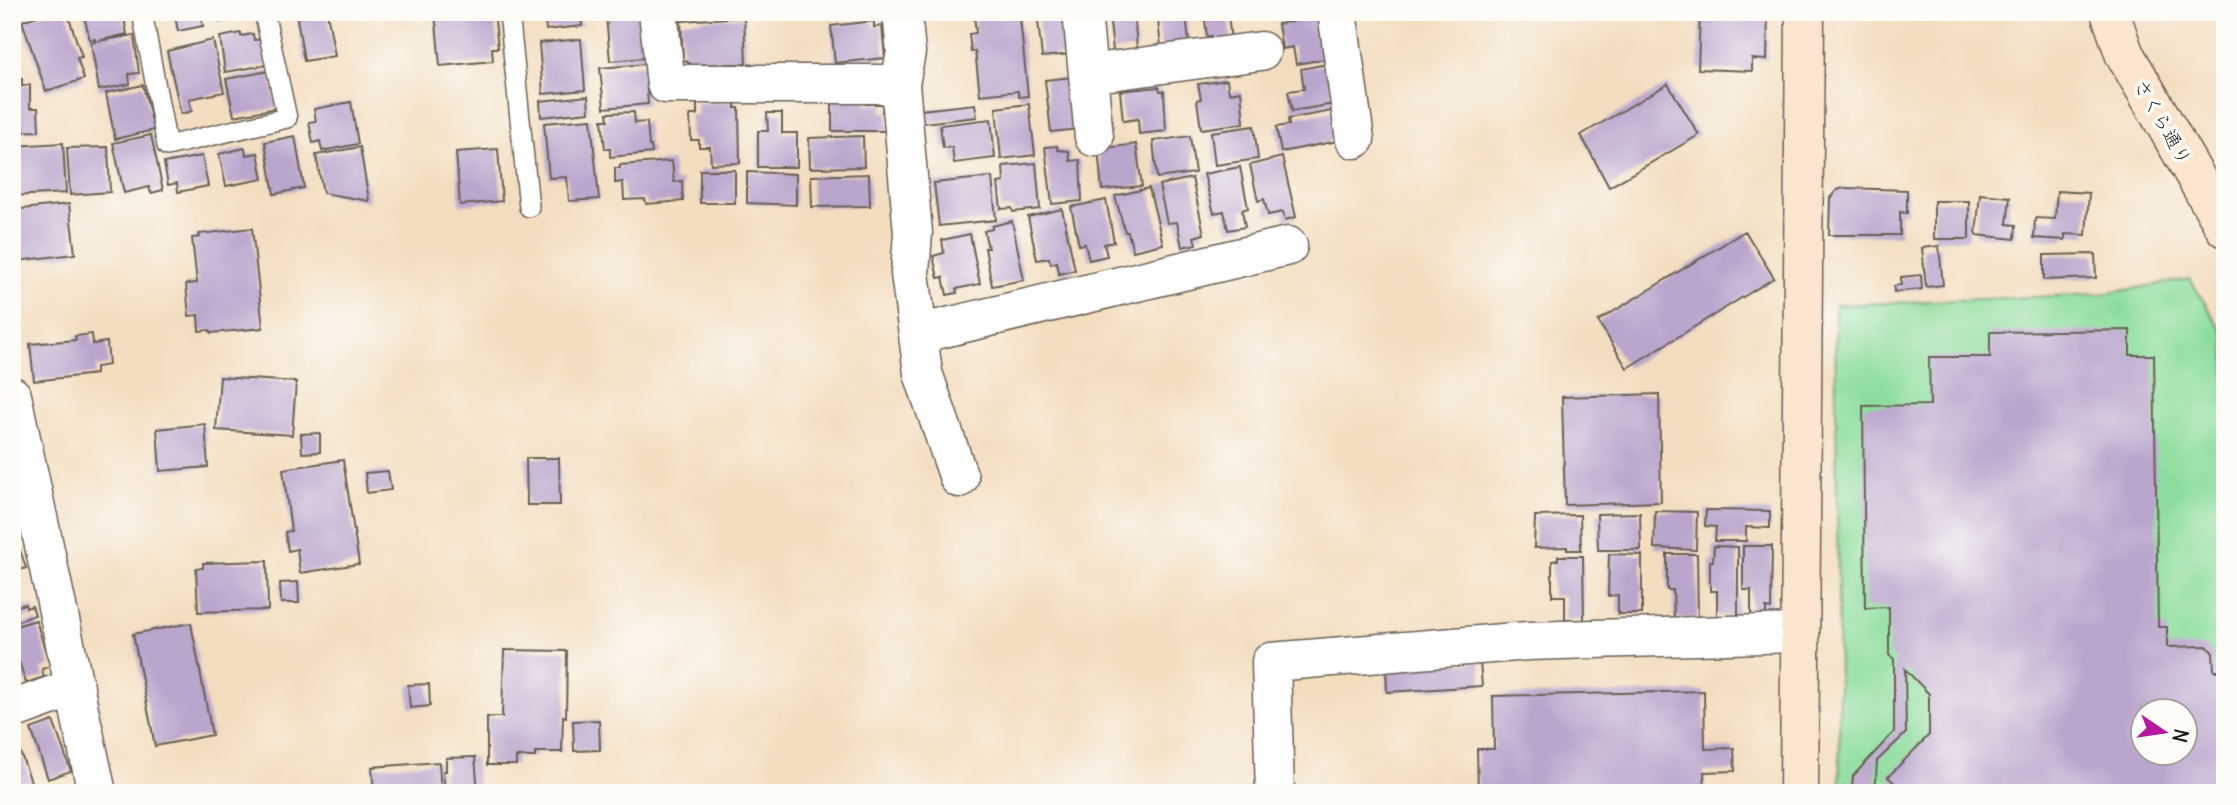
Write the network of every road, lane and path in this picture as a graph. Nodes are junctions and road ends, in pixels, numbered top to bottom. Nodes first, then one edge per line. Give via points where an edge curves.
1 (142, 12) edge
2 (264, 12) edge
3 (509, 12) edge
4 (657, 12) edge
5 (902, 12) edge
6 (1082, 12) edge
7 (1337, 12) edge
8 (1805, 12) edge
9 (2110, 12) edge
10 (1262, 51) dead end
11 (1088, 74) junction
12 (900, 84) junction
13 (1094, 137) dead end
14 (1355, 139) dead end
15 (530, 207) dead end
16 (2225, 228) edge
17 (1288, 246) dead end
18 (918, 334) junction
19 (12, 396) edge
20 (959, 478) dead end
21 (26, 522) edge
22 (1799, 633) junction
23 (75, 687) junction
24 (12, 710) edge
25 (97, 793) edge
26 (1275, 793) edge
27 (1799, 793) edge

1 - 2 lane via 167,146 287,118
3 - 15 lane
4 - 12 street via 666,84
5 - 12 street via 906,52
6 - 11 street
7 - 14 street
8 - 22 street
9 - 16 street, さくら通り via 2124,53
10 - 11 street
11 - 13 street
12 - 18 street via 913,233 910,273
17 - 18 street
18 - 20 street via 923,373
19 - 21 street
21 - 23 street
22 - 26 street via 1528,641 1271,662
22 - 27 street
23 - 24 street
23 - 25 street

